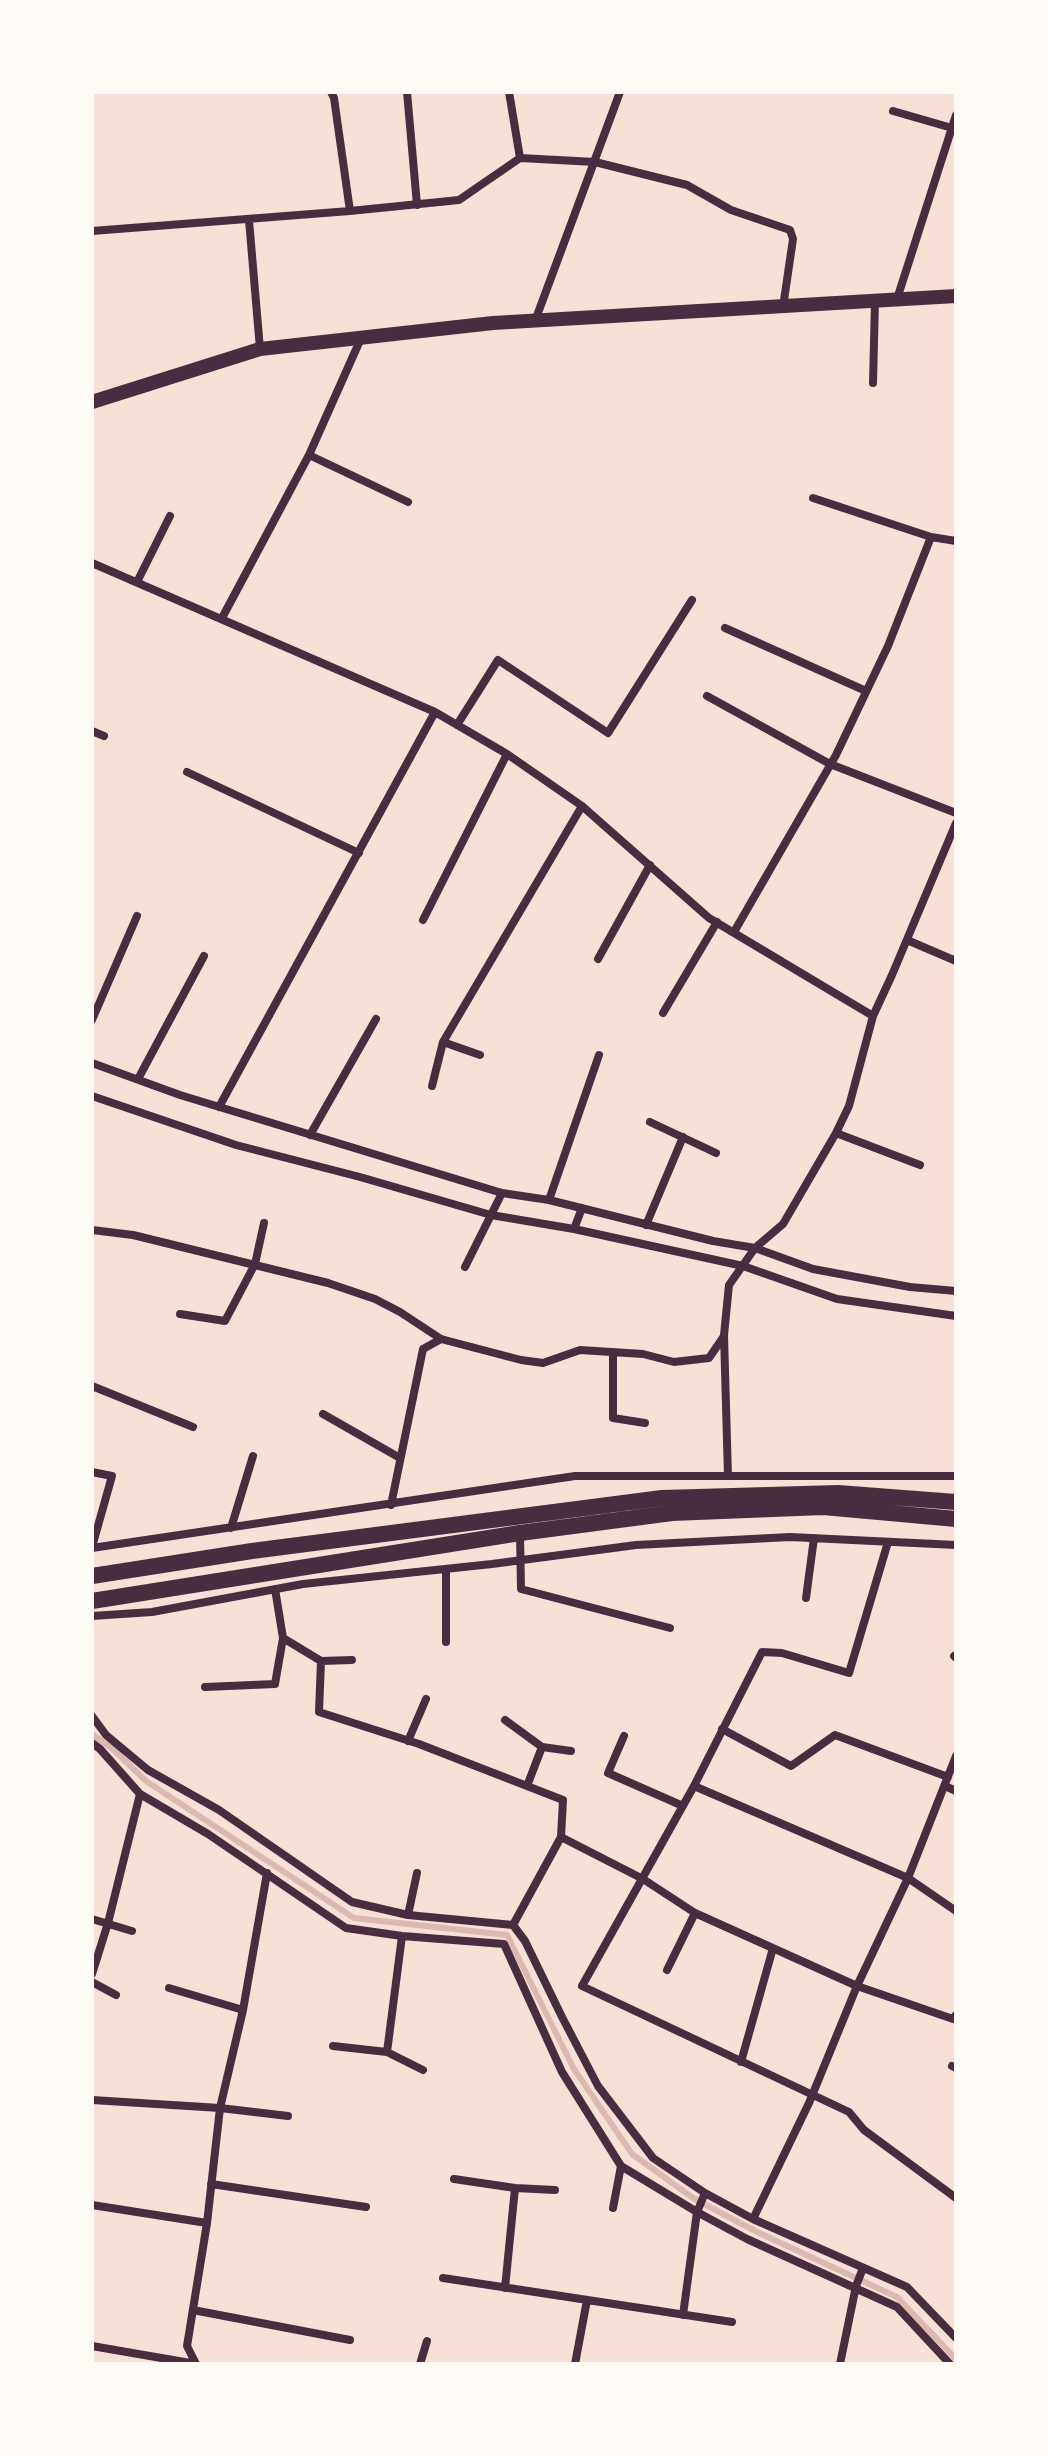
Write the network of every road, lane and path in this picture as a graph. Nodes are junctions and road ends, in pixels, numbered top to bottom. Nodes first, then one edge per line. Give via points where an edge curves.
1 (331, 92) edge
2 (407, 92) edge
3 (509, 92) edge
4 (620, 92) edge
5 (893, 111) dead end
6 (956, 115) edge
7 (952, 128) junction
8 (520, 158) junction
9 (595, 162) junction
10 (417, 205) junction
11 (350, 211) junction
12 (249, 220) junction
13 (92, 231) edge
14 (956, 296) edge
15 (897, 299) junction
16 (875, 301) junction
17 (783, 307) junction
18 (535, 321) junction
19 (362, 336) junction
20 (260, 349) junction
21 (873, 383) dead end
22 (92, 402) edge
23 (309, 455) junction
24 (813, 498) dead end
25 (408, 502) dead end
26 (170, 516) dead end
27 (931, 537) junction
28 (956, 541) edge
29 (92, 563) edge
30 (137, 582) junction
31 (692, 600) dead end
32 (222, 618) junction
33 (725, 628) dead end
34 (866, 691) junction
35 (707, 696) dead end
36 (435, 712) junction
37 (457, 725) junction
38 (92, 731) edge
39 (104, 736) dead end
40 (507, 754) junction
41 (830, 764) junction
42 (187, 772) dead end
43 (582, 806) junction
44 (956, 813) edge
45 (956, 823) edge
46 (359, 853) junction
47 (650, 865) junction
48 (137, 916) dead end
49 (423, 920) dead end
50 (717, 922) junction
51 (734, 932) junction
52 (907, 940) junction
53 (204, 956) dead end
54 (598, 959) dead end
55 (956, 961) edge
56 (663, 1013) dead end
57 (873, 1016) junction
58 (376, 1019) dead end
59 (92, 1020) edge
60 (443, 1042) junction
61 (480, 1055) dead end
62 (599, 1055) dead end
63 (92, 1063) edge
64 (138, 1079) junction
65 (432, 1086) dead end
66 (92, 1096) edge
67 (219, 1107) junction
68 (650, 1122) dead end
69 (836, 1133) junction
70 (310, 1135) junction
71 (683, 1137) junction
72 (716, 1153) dead end
73 (920, 1165) dead end
74 (502, 1193) junction
75 (549, 1200) junction
76 (582, 1208) junction
77 (491, 1215) junction
78 (264, 1223) dead end
79 (646, 1225) junction
80 (574, 1229) junction
81 (92, 1230) edge
82 (755, 1248) junction
83 (255, 1264) junction
84 (743, 1266) junction
85 (465, 1267) dead end
86 (956, 1291) edge
87 (180, 1314) dead end
88 (956, 1316) edge
89 (724, 1335) junction
90 (441, 1339) junction
91 (613, 1352) junction
92 (92, 1386) edge
93 (323, 1414) dead end
94 (645, 1423) dead end
95 (193, 1427) dead end
96 (253, 1456) dead end
97 (400, 1458) junction
98 (92, 1472) edge
99 (728, 1476) junction
100 (956, 1476) edge
101 (956, 1502) edge
102 (391, 1505) junction
103 (956, 1519) edge
104 (231, 1528) junction
105 (520, 1533) junction
106 (814, 1538) junction
107 (888, 1542) junction
108 (956, 1545) edge
109 (92, 1548) edge
110 (522, 1560) junction
111 (446, 1569) junction
112 (92, 1576) edge
113 (275, 1589) junction
114 (806, 1598) dead end
115 (92, 1601) edge
116 (92, 1616) edge
117 (670, 1628) dead end
118 (283, 1638) junction
119 (446, 1642) dead end
120 (352, 1660) dead end
121 (321, 1661) junction
122 (205, 1687) dead end
123 (426, 1699) dead end
124 (92, 1716) edge
125 (505, 1720) dead end
126 (92, 1722) edge
127 (722, 1729) junction
128 (106, 1736) junction
129 (624, 1736) dead end
130 (408, 1741) junction
131 (98, 1746) edge
132 (542, 1747) junction
133 (571, 1751) dead end
134 (956, 1756) edge
135 (946, 1782) junction
136 (527, 1786) junction
137 (694, 1786) junction
138 (956, 1791) edge
139 (140, 1794) junction
140 (683, 1806) junction
141 (561, 1837) junction
142 (267, 1873) junction
143 (417, 1873) dead end
144 (908, 1878) junction
145 (643, 1879) junction
146 (956, 1911) edge
147 (695, 1913) junction
148 (408, 1915) junction
149 (92, 1919) edge
150 (108, 1923) junction
151 (513, 1925) junction
152 (132, 1931) dead end
153 (402, 1936) junction
154 (773, 1948) junction
155 (667, 1970) dead end
156 (92, 1974) edge
157 (92, 1982) edge
158 (857, 1986) junction
159 (169, 1988) dead end
160 (116, 1995) dead end
161 (243, 2010) junction
162 (956, 2015) edge
163 (333, 2046) dead end
164 (387, 2052) junction
165 (741, 2062) junction
166 (423, 2070) dead end
167 (812, 2096) junction
168 (92, 2100) edge
169 (220, 2108) junction
170 (288, 2116) dead end
171 (621, 2166) junction
172 (454, 2179) dead end
173 (211, 2184) junction
174 (515, 2188) junction
175 (555, 2190) dead end
176 (704, 2194) junction
177 (956, 2197) edge
178 (92, 2205) edge
179 (366, 2207) dead end
180 (613, 2208) dead end
181 (697, 2211) junction
182 (753, 2219) junction
183 (207, 2223) junction
184 (862, 2268) junction
185 (443, 2278) dead end
186 (856, 2286) junction
187 (505, 2288) junction
188 (587, 2300) junction
189 (193, 2310) junction
190 (683, 2315) junction
191 (732, 2322) dead end
192 (956, 2338) edge
193 (350, 2340) dead end
194 (427, 2341) dead end
195 (92, 2346) edge
196 (177, 2362) edge
197 (196, 2364) edge
198 (420, 2364) edge
199 (575, 2364) edge
200 (840, 2364) edge
201 (950, 2364) edge

1 - 11 street
2 - 10 street
3 - 8 street
4 - 9 street
5 - 7 street
6 - 7 street
7 - 15 street
8 - 9 street
8 - 10 street via 459,200
9 - 17 street via 687,185 731,210 790,230
9 - 18 street
10 - 11 street
11 - 12 street
12 - 13 street
12 - 20 street
14 - 15 street
15 - 16 street
16 - 17 street
16 - 21 street
17 - 18 street
18 - 19 street
19 - 20 street
19 - 23 street
20 - 22 street
23 - 25 street
23 - 32 street
24 - 27 street
26 - 30 street
27 - 28 street
27 - 34 street
29 - 30 street
30 - 32 street
31 - 37 street via 608,733 498,660
32 - 36 street
33 - 34 street
34 - 41 street
35 - 41 street
36 - 37 street
36 - 46 street
37 - 40 street
38 - 39 street
40 - 43 street
40 - 49 street
41 - 44 street
41 - 51 street
42 - 46 street
43 - 47 street
43 - 60 street
45 - 52 street
46 - 67 street
47 - 50 street
47 - 54 street
48 - 59 street
50 - 51 street
50 - 56 street
51 - 57 street
52 - 55 street
52 - 57 street
53 - 64 street
57 - 69 street via 849,1106
58 - 70 street
60 - 61 street
60 - 65 street
62 - 75 street
63 - 64 street
64 - 67 street
66 - 77 street via 236,1145
67 - 70 street
68 - 71 street
69 - 73 street
69 - 82 street via 783,1224
70 - 74 street
71 - 72 street
71 - 79 street
74 - 75 street
74 - 77 street
75 - 76 street
76 - 79 street
76 - 80 street
77 - 80 street
77 - 85 street
78 - 83 street
79 - 82 street
80 - 84 street
81 - 83 street
82 - 84 street
82 - 86 street via 813,1269
83 - 87 street via 225,1321
83 - 90 street via 375,1299
84 - 88 street via 837,1299
84 - 89 street via 729,1285
89 - 91 street via 709,1358 674,1362
89 - 99 street
90 - 91 street via 543,1363 580,1350
90 - 97 street via 423,1349
91 - 94 street via 613,1418
92 - 95 street
93 - 97 street
96 - 104 street
97 - 102 street
98 - 109 street via 112,1476
99 - 100 street
99 - 102 street via 575,1476
101 - 112 main road via 838,1493 662,1498
102 - 104 street
103 - 105 main road via 823,1507 672,1513
104 - 109 street
105 - 110 street
105 - 115 main road
106 - 107 street
106 - 110 street via 636,1545
106 - 114 street
107 - 108 street
107 - 127 street via 849,1673 762,1652
110 - 111 street
110 - 117 street via 521,1589
111 - 113 street
111 - 119 street
113 - 116 street via 152,1612
113 - 118 street
118 - 121 street
118 - 122 street via 275,1684
120 - 121 street
121 - 130 street via 319,1712
123 - 130 street
124 - 128 street
125 - 132 street
126 - 128 street
127 - 135 street via 791,1766 835,1735
127 - 137 street
128 - 131 street
128 - 148 street via 148,1770 219,1810 352,1902
129 - 140 street via 608,1773
130 - 136 street
131 - 139 street
132 - 133 street
132 - 136 street
134 - 135 street
135 - 138 street
135 - 144 street
136 - 141 street via 563,1800
137 - 140 street
137 - 144 street
139 - 142 street
139 - 150 street
140 - 145 street
141 - 145 street
141 - 151 street
142 - 153 street via 346,1928
142 - 161 street
143 - 148 street
144 - 146 street
144 - 158 street
145 - 147 street
145 - 165 street via 582,1986
147 - 154 street
147 - 155 street
148 - 151 street
149 - 150 street
150 - 152 street
150 - 156 street
151 - 176 street via 598,2086 653,2158
153 - 164 street
153 - 171 street via 504,1944 562,2072
154 - 158 street
154 - 165 street
157 - 160 street
158 - 162 street via 953,2019
158 - 167 street
159 - 161 street
161 - 169 street
163 - 164 street
164 - 166 street
165 - 167 street
167 - 177 street via 849,2112 864,2130
167 - 182 street
168 - 169 street
169 - 170 street
169 - 173 street
171 - 180 street
171 - 181 street
172 - 174 street
173 - 179 street
173 - 183 street
174 - 175 street
174 - 187 street
176 - 181 street
176 - 182 street
178 - 183 street
181 - 186 street
181 - 190 street
182 - 184 street
183 - 189 street
184 - 186 street
184 - 192 street via 907,2287
185 - 187 street
186 - 200 street
186 - 201 street via 897,2307
187 - 188 street
188 - 190 street
188 - 199 street
189 - 193 street
189 - 197 street via 187,2346
190 - 191 street
194 - 198 street
195 - 196 street
196 - 197 street

